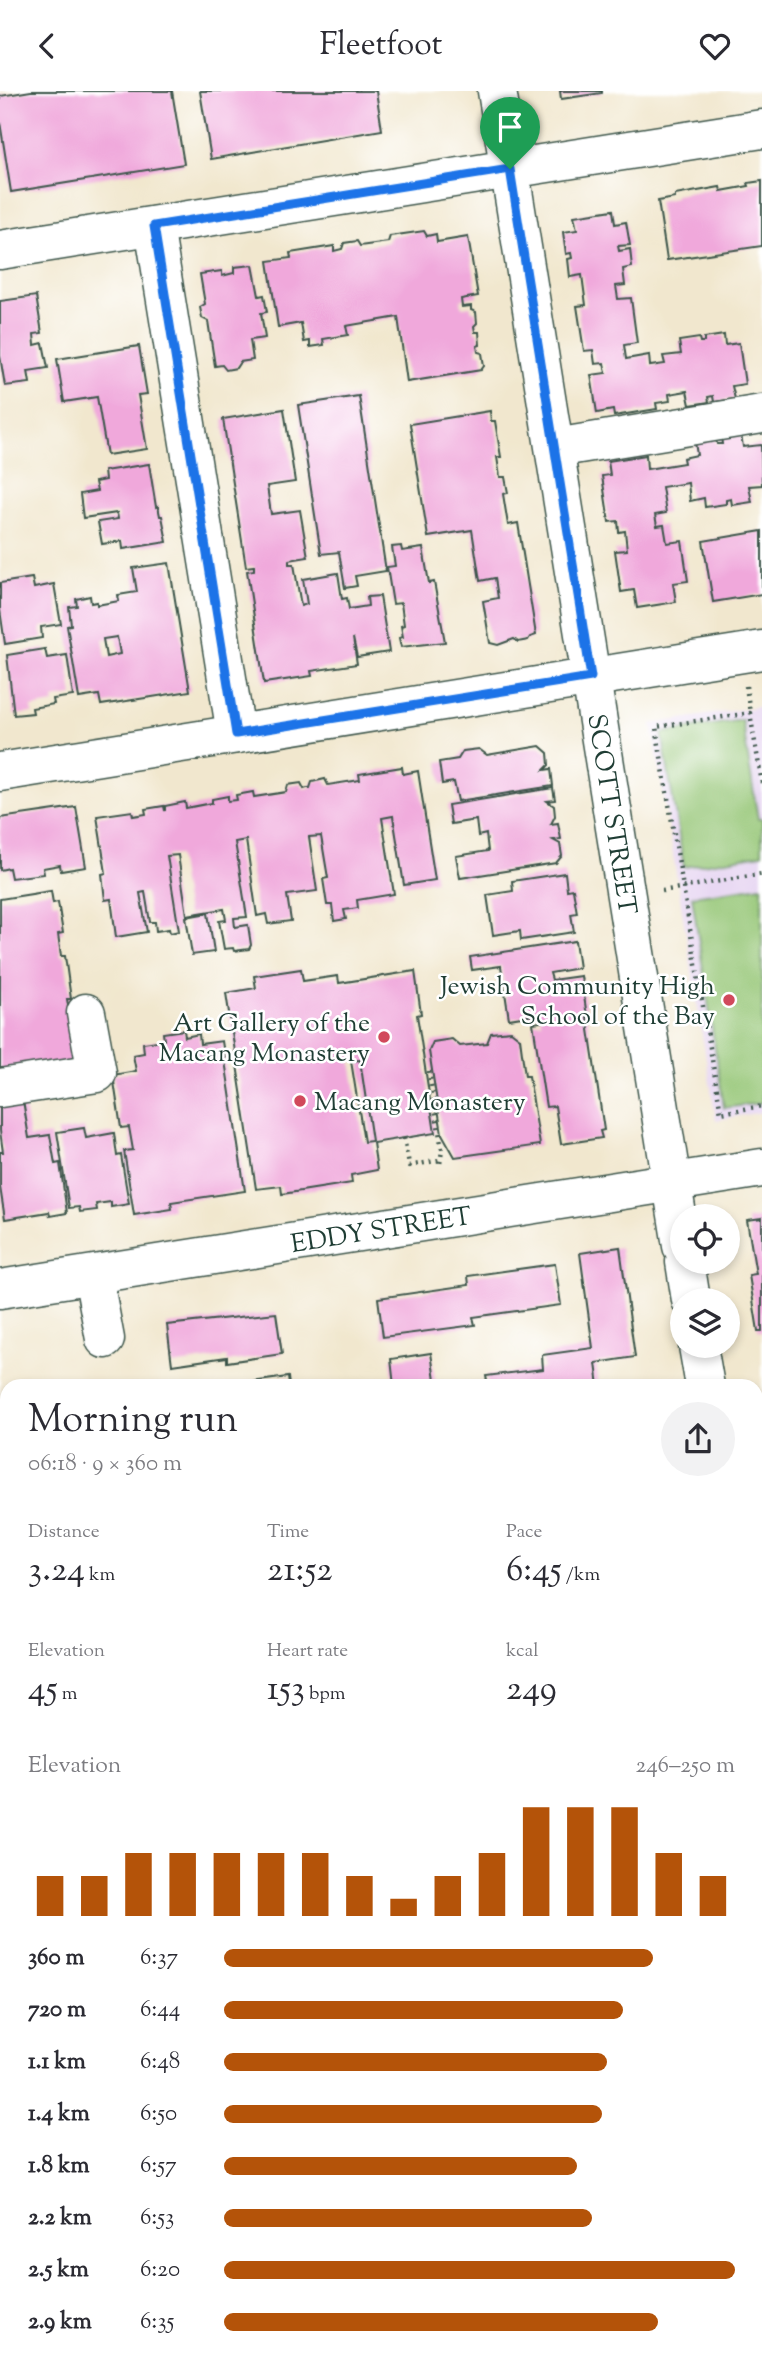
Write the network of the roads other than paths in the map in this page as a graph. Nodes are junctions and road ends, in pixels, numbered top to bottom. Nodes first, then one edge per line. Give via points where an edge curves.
1 (497, 91) edge
2 (762, 129) edge
3 (510, 169) junction
4 (154, 226) junction
5 (0, 250) edge
6 (762, 414) edge
7 (555, 448) junction
8 (762, 650) edge
9 (591, 677) junction
10 (236, 734) junction
11 (0, 772) edge
12 (86, 1013) dead end
13 (0, 1088) edge
14 (762, 1168) edge
15 (672, 1182) junction
16 (675, 1204) edge
17 (93, 1275) junction
18 (0, 1289) edge
19 (105, 1339) dead end
20 (700, 1358) edge
21 (704, 1379) edge

1 - 3 street, SCOTT STREET
2 - 3 street
3 - 4 street
3 - 7 street, SCOTT STREET
4 - 5 street
4 - 10 street
6 - 7 street
7 - 9 street, SCOTT STREET
8 - 9 street
9 - 10 street
9 - 15 street, SCOTT STREET
10 - 11 street
12 - 13 street via 97,1073
14 - 15 street, EDDY STREET
15 - 16 street, SCOTT STREET
15 - 17 street, EDDY STREET
17 - 18 street, EDDY STREET
17 - 19 street
20 - 21 street

